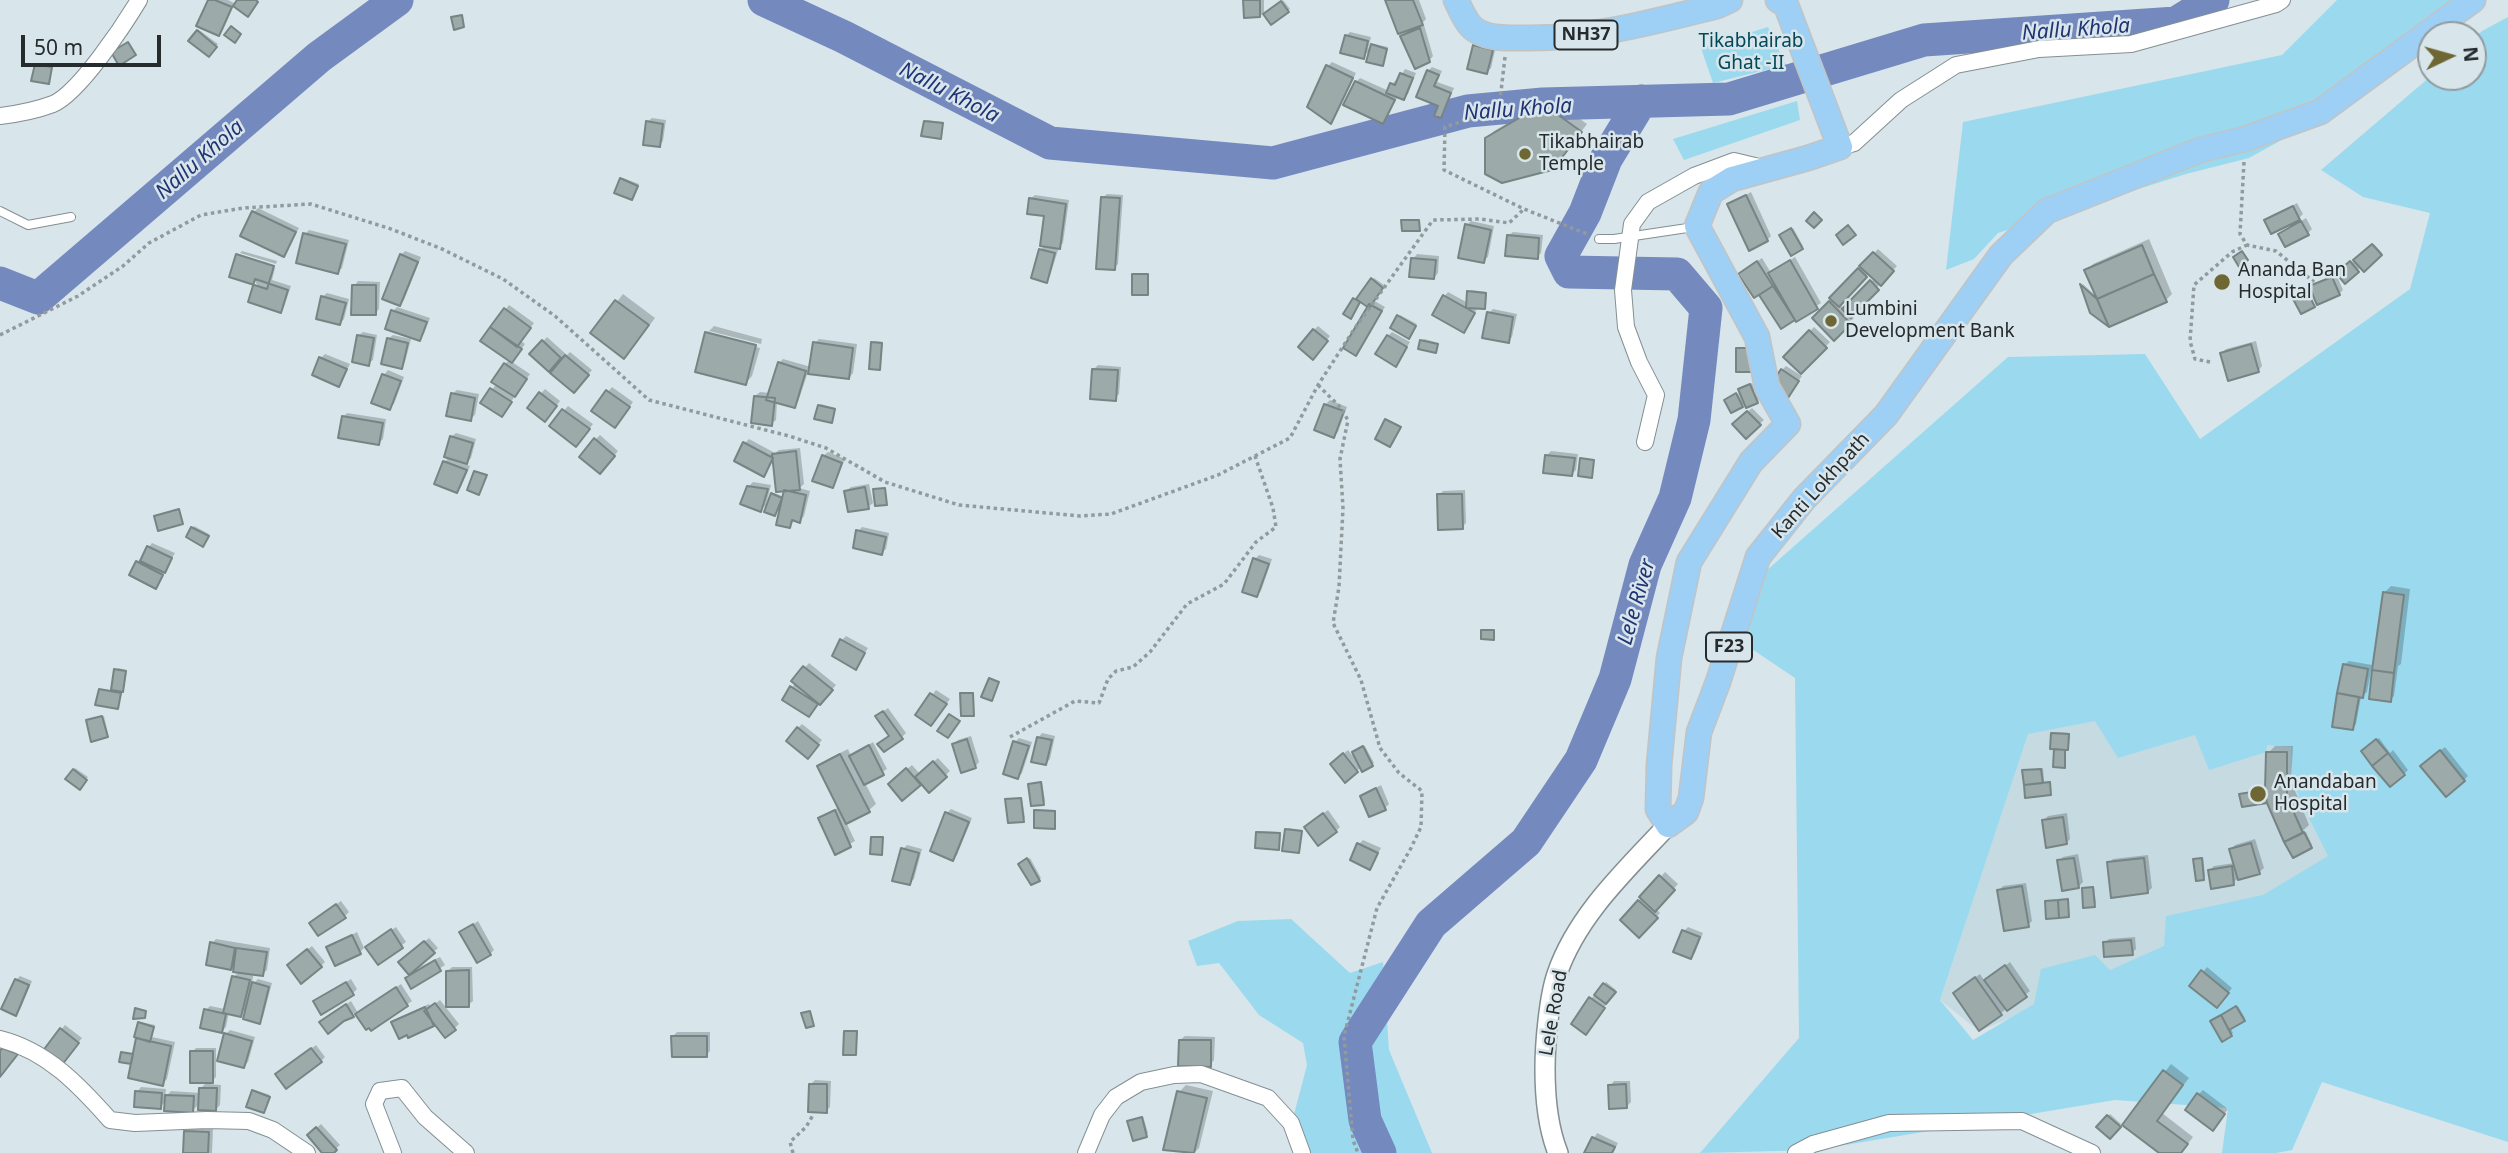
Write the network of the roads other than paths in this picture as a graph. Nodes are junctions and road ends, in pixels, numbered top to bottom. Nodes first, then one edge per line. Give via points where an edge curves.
1 (139, 0) edge
2 (1456, 0) edge
3 (1730, 0) edge
4 (2282, 0) edge
5 (2473, 0) edge
6 (1782, 3) edge
7 (0, 116) edge
8 (1840, 146) junction
9 (1770, 169) junction
10 (0, 211) edge
11 (71, 217) dead end
12 (1697, 226) junction
13 (1599, 239) road end
14 (1645, 442) dead end
15 (1668, 825) junction
16 (0, 1039) edge
17 (307, 1153) edge
18 (393, 1153) edge
19 (466, 1153) edge
20 (1087, 1153) edge
21 (1302, 1153) edge
22 (1558, 1153) edge
23 (1796, 1153) edge
24 (2092, 1153) edge

1 - 7 street via 117,35 55,103
2 - 3 main road, NH37 via 1474,31 1507,38 1555,39 1629,29
4 - 8 street via 2131,44 2039,49 1956,65 1901,100 1854,143
5 - 15 main road, Kanti Lokhpath / F23 via 2320,112 2200,150 2047,211 2001,255 1886,415 1804,499 1758,557 1699,732 1691,798 1686,812
6 - 8 main road
8 - 9 main road
9 - 12 main road via 1732,179 1711,192
9 - 14 street via 1734,161 1694,176 1648,202 1632,224 1623,290 1626,327 1656,395
10 - 11 lane via 29,225
12 - 13 lane
12 - 15 main road via 1757,337 1767,387 1787,424 1751,462 1689,562 1669,658 1659,765 1658,809
15 - 22 street, Lele Road via 1607,890 1574,937 1556,975 1545,1046 1545,1084
16 - 17 street via 38,1053 110,1120 249,1121 273,1130
18 - 19 street via 374,1104 380,1091 402,1088 425,1117
20 - 21 street via 1102,1115 1116,1097 1142,1082 1200,1074 1268,1098 1291,1123
23 - 24 street via 1889,1123 2022,1121

